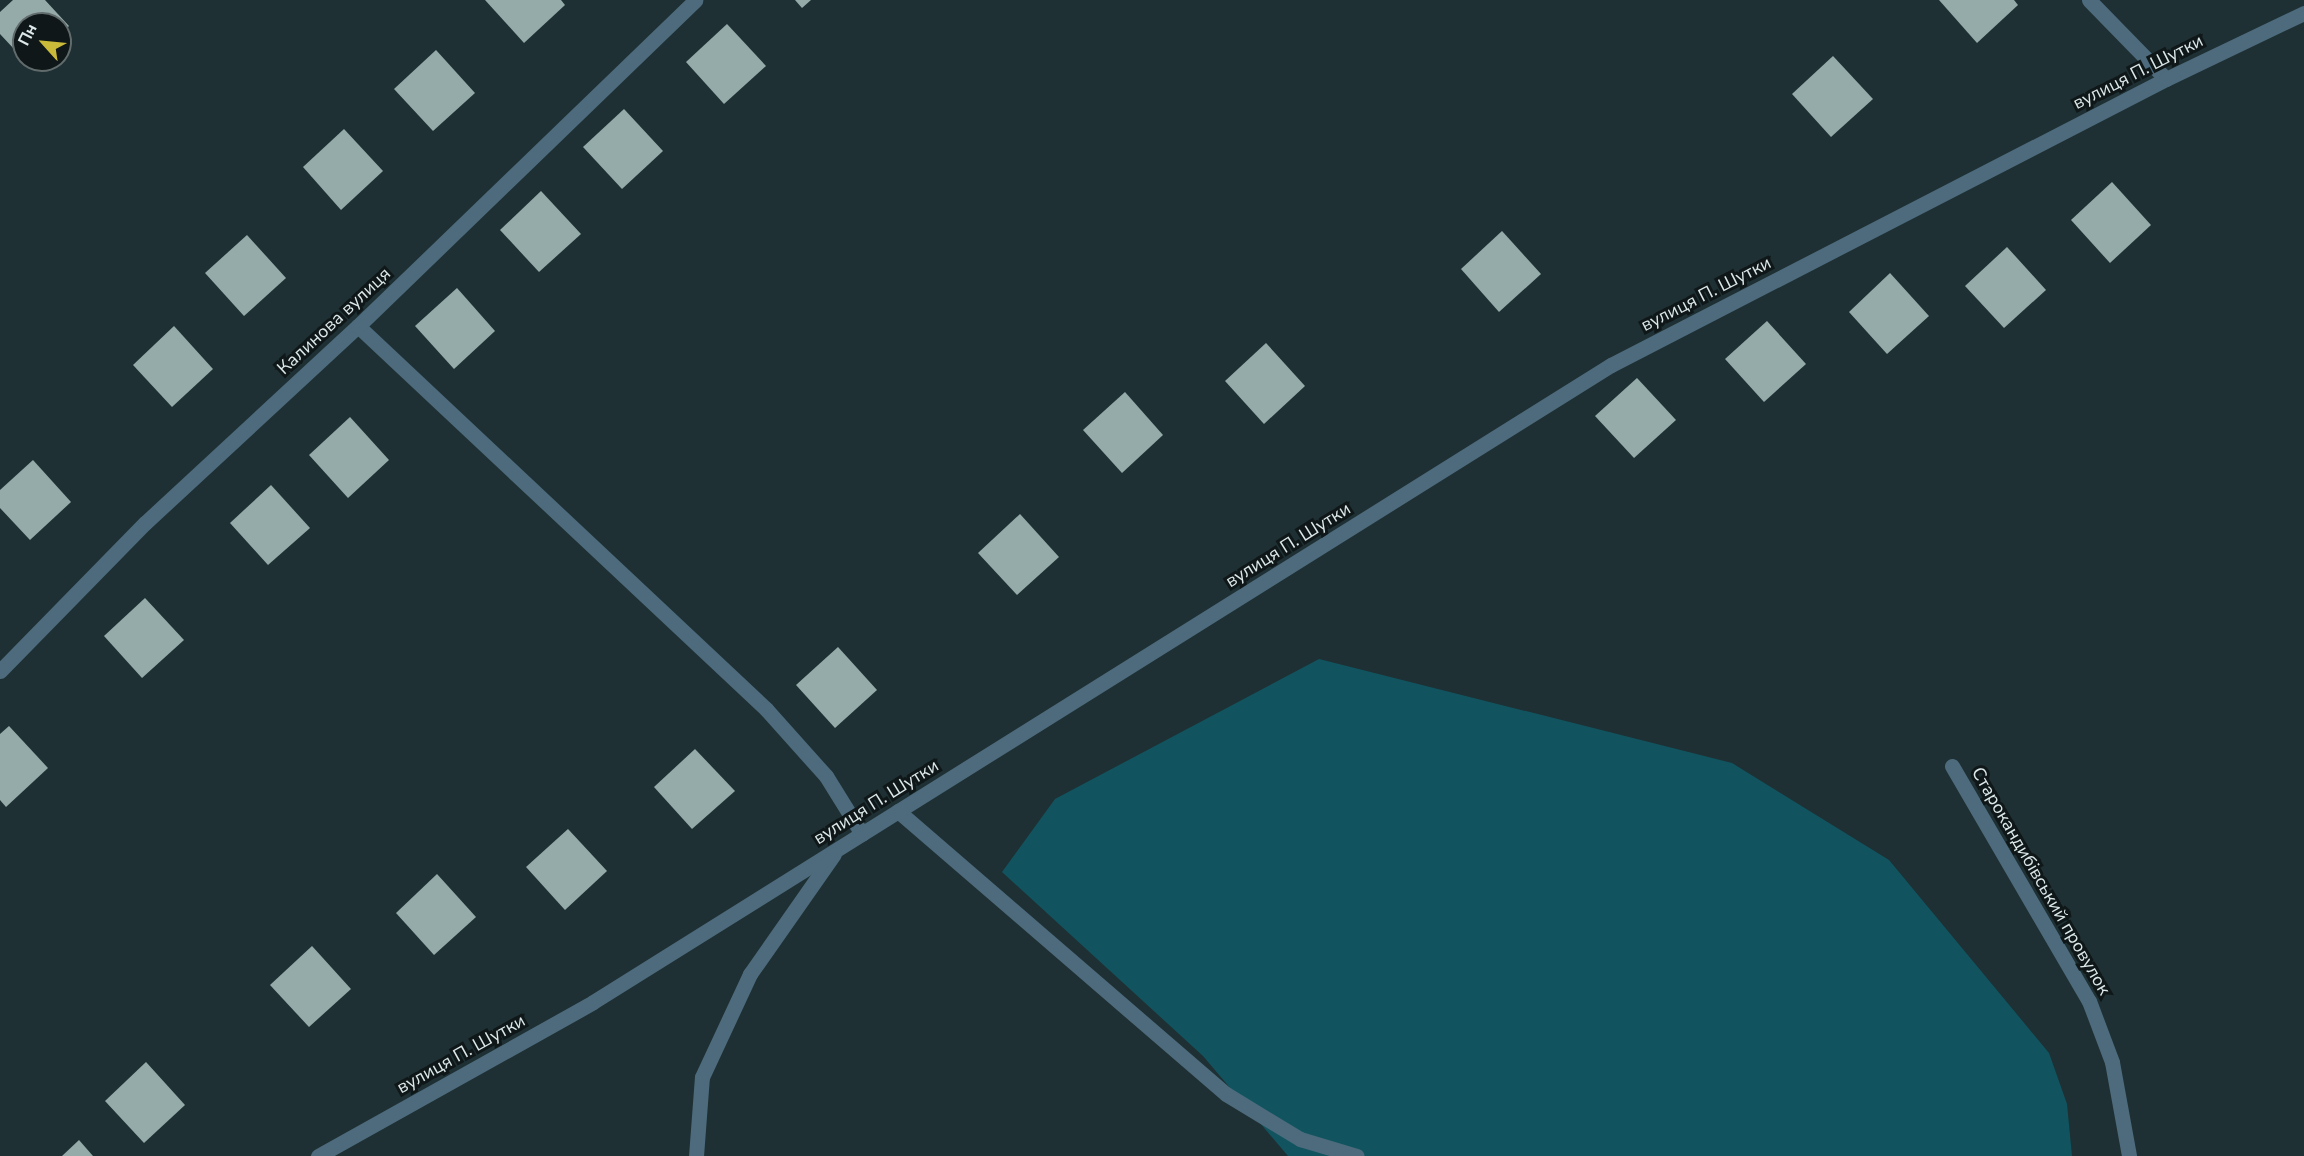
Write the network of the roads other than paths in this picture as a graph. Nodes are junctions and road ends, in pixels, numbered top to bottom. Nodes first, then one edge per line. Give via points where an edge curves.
1 (695, 0) edge
2 (2089, 0) edge
3 (2304, 13) edge
4 (2166, 78) junction
5 (358, 326) junction
6 (0, 671) edge
7 (1952, 766) dead end
8 (898, 811) junction
9 (862, 834) junction
10 (838, 849) junction
11 (318, 1156) edge
12 (696, 1156) edge
13 (1357, 1156) edge
14 (2129, 1156) edge

1 - 5 street, Калинова вулиця
2 - 4 street
3 - 4 street, вулиця П. Шутки
4 - 8 street, вулиця П. Шутки via 1611,365
5 - 6 street, Калинова вулиця via 145,523
5 - 9 street via 766,709 826,776
7 - 14 street, Старокандибівський провулок via 2089,1002 2112,1062
8 - 9 street, вулиця П. Шутки
8 - 13 street via 1226,1094 1300,1139
9 - 10 street, вулиця П. Шутки
10 - 11 street, вулиця П. Шутки via 593,1002
10 - 12 street via 750,974 707,1066 702,1077

